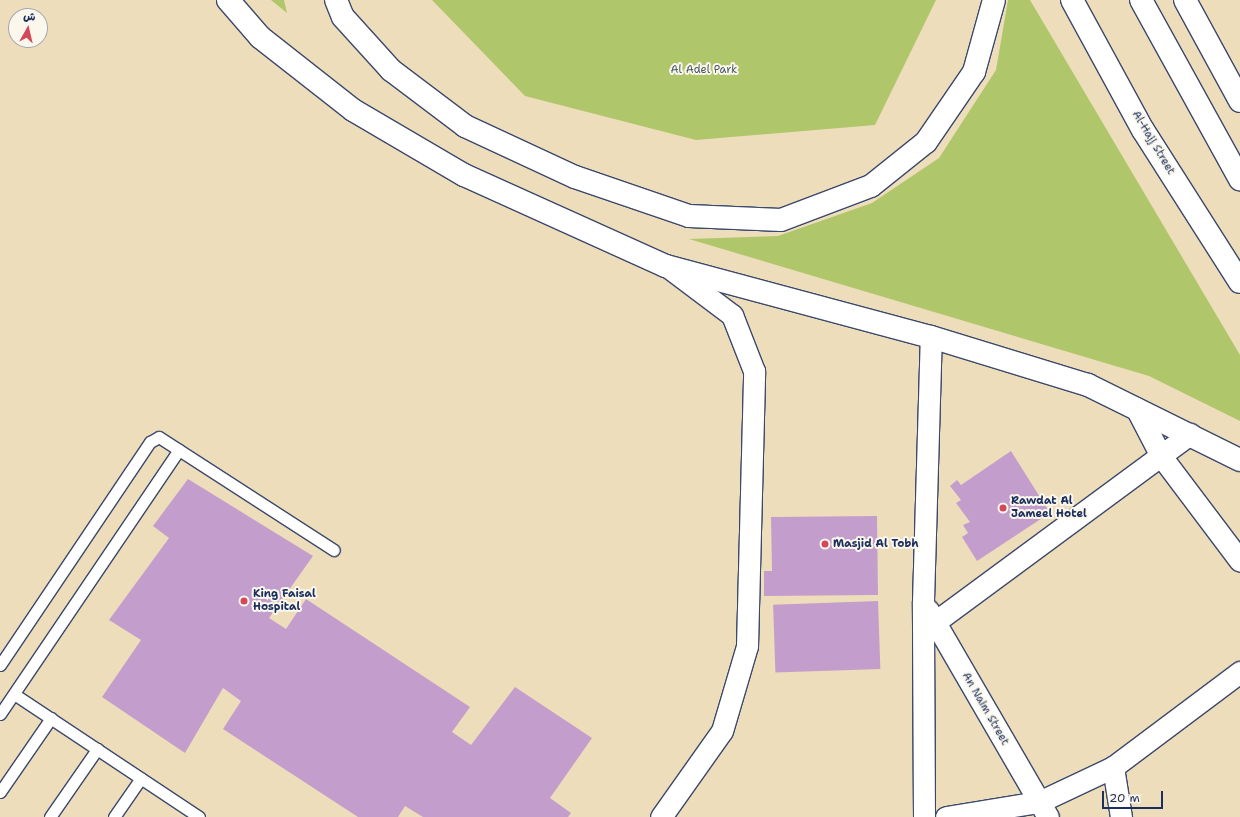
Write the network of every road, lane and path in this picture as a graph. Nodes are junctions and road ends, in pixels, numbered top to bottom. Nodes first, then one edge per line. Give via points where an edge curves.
1 (228, 0) edge
2 (336, 0) edge
3 (994, 0) edge
4 (1072, 0) edge
5 (1141, 0) edge
6 (1185, 0) edge
7 (1240, 101) edge
8 (1240, 179) edge
9 (666, 266) junction
10 (1240, 282) edge
11 (931, 337) junction
12 (1136, 408) junction
13 (1190, 434) junction
14 (179, 450) junction
15 (1161, 456) junction
16 (1240, 460) edge
17 (334, 550) dead end
18 (1240, 561) edge
19 (923, 601) junction
20 (935, 622) junction
21 (0, 665) edge
22 (1240, 672) edge
23 (14, 694) junction
24 (0, 714) edge
25 (51, 718) junction
26 (97, 749) junction
27 (1113, 767) junction
28 (140, 778) junction
29 (0, 792) edge
30 (1044, 809) edge
31 (182, 812) edge
32 (50, 817) edge
33 (114, 817) edge
34 (199, 817) edge
35 (660, 817) edge
36 (924, 817) edge
37 (946, 817) edge
38 (1121, 817) edge

1 - 9 main road via 260,36 353,110 464,175
2 - 3 main road via 343,17 391,70 465,126 575,177 689,216 781,220 871,186 926,142 974,72
4 - 10 main road, Al-Hajj Street via 1143,130
5 - 8 main road
6 - 7 main road
9 - 11 main road
9 - 35 street via 732,315 754,371 747,646 722,731
11 - 12 main road via 1088,385
11 - 19 street
12 - 13 main road
12 - 15 street
13 - 15 street
13 - 16 main road
14 - 17 lane
14 - 21 lane via 159,437 150,442
14 - 23 lane
15 - 18 street
15 - 20 street
19 - 20 street, An Naim Street
19 - 36 street
20 - 30 street, An Naim Street
22 - 27 street
23 - 24 lane
23 - 25 lane
25 - 26 lane
25 - 29 lane
26 - 28 lane
26 - 32 lane
27 - 30 street
27 - 38 street
28 - 31 lane
28 - 33 lane
30 - 37 street
31 - 34 lane

